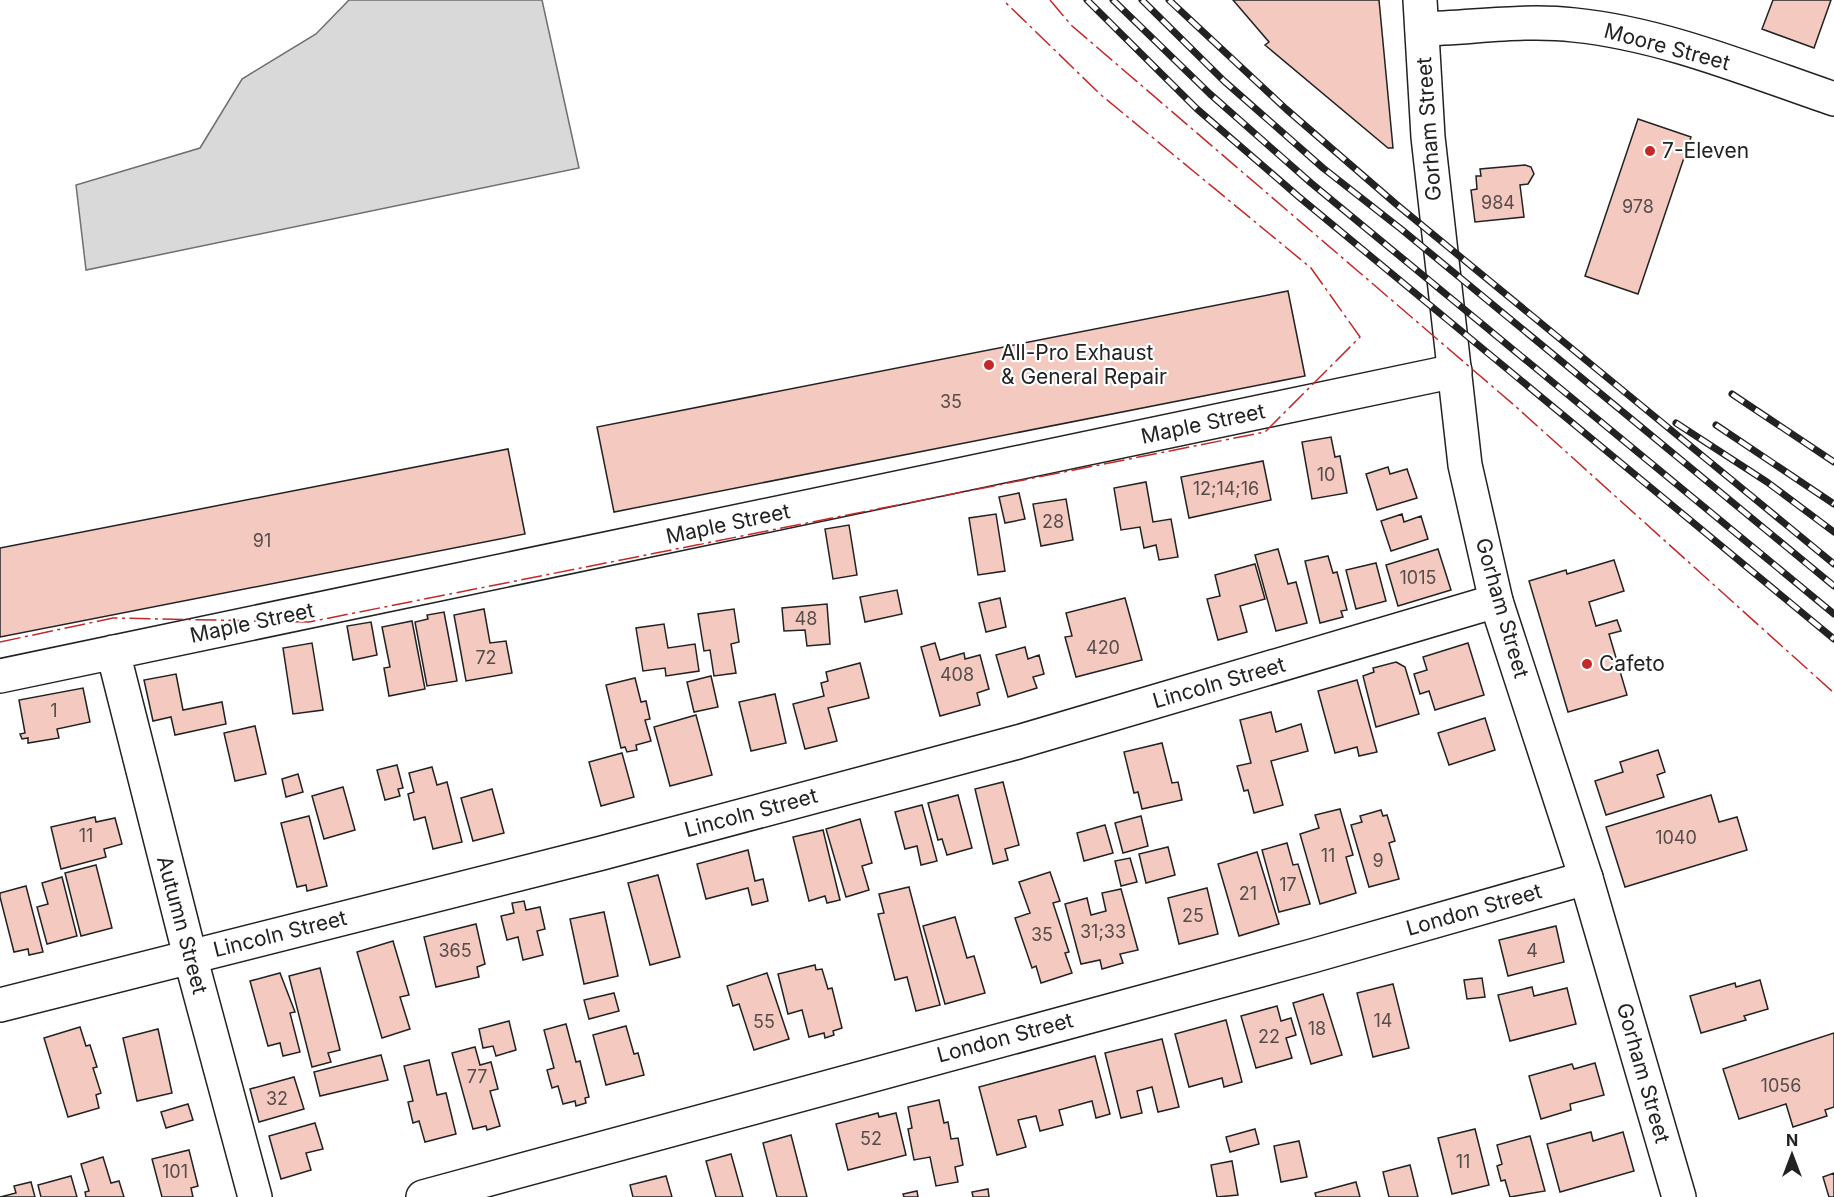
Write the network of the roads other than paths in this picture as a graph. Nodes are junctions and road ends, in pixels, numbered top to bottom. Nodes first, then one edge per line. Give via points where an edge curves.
1 (1421, 14) edge
2 (1834, 99) edge
3 (1455, 371) junction
4 (1496, 601) junction
5 (112, 652) junction
6 (0, 676) edge
7 (1586, 878) junction
8 (190, 956) junction
9 (0, 1005) edge
10 (255, 1197) edge
11 (423, 1197) edge
12 (1679, 1197) edge

1 - 2 street, Moore Street via 1615,30
1 - 3 street, Gorham Street via 1428,137
3 - 4 street, Gorham Street via 1465,465
3 - 5 street, Maple Street
4 - 7 street, Gorham Street
4 - 8 street, Lincoln Street via 1018,742 602,853
5 - 6 street, Maple Street
5 - 8 street, Autumn Street
7 - 11 street, London Street
7 - 12 street, Gorham Street
8 - 9 street, Lincoln Street
8 - 10 street, Autumn Street

